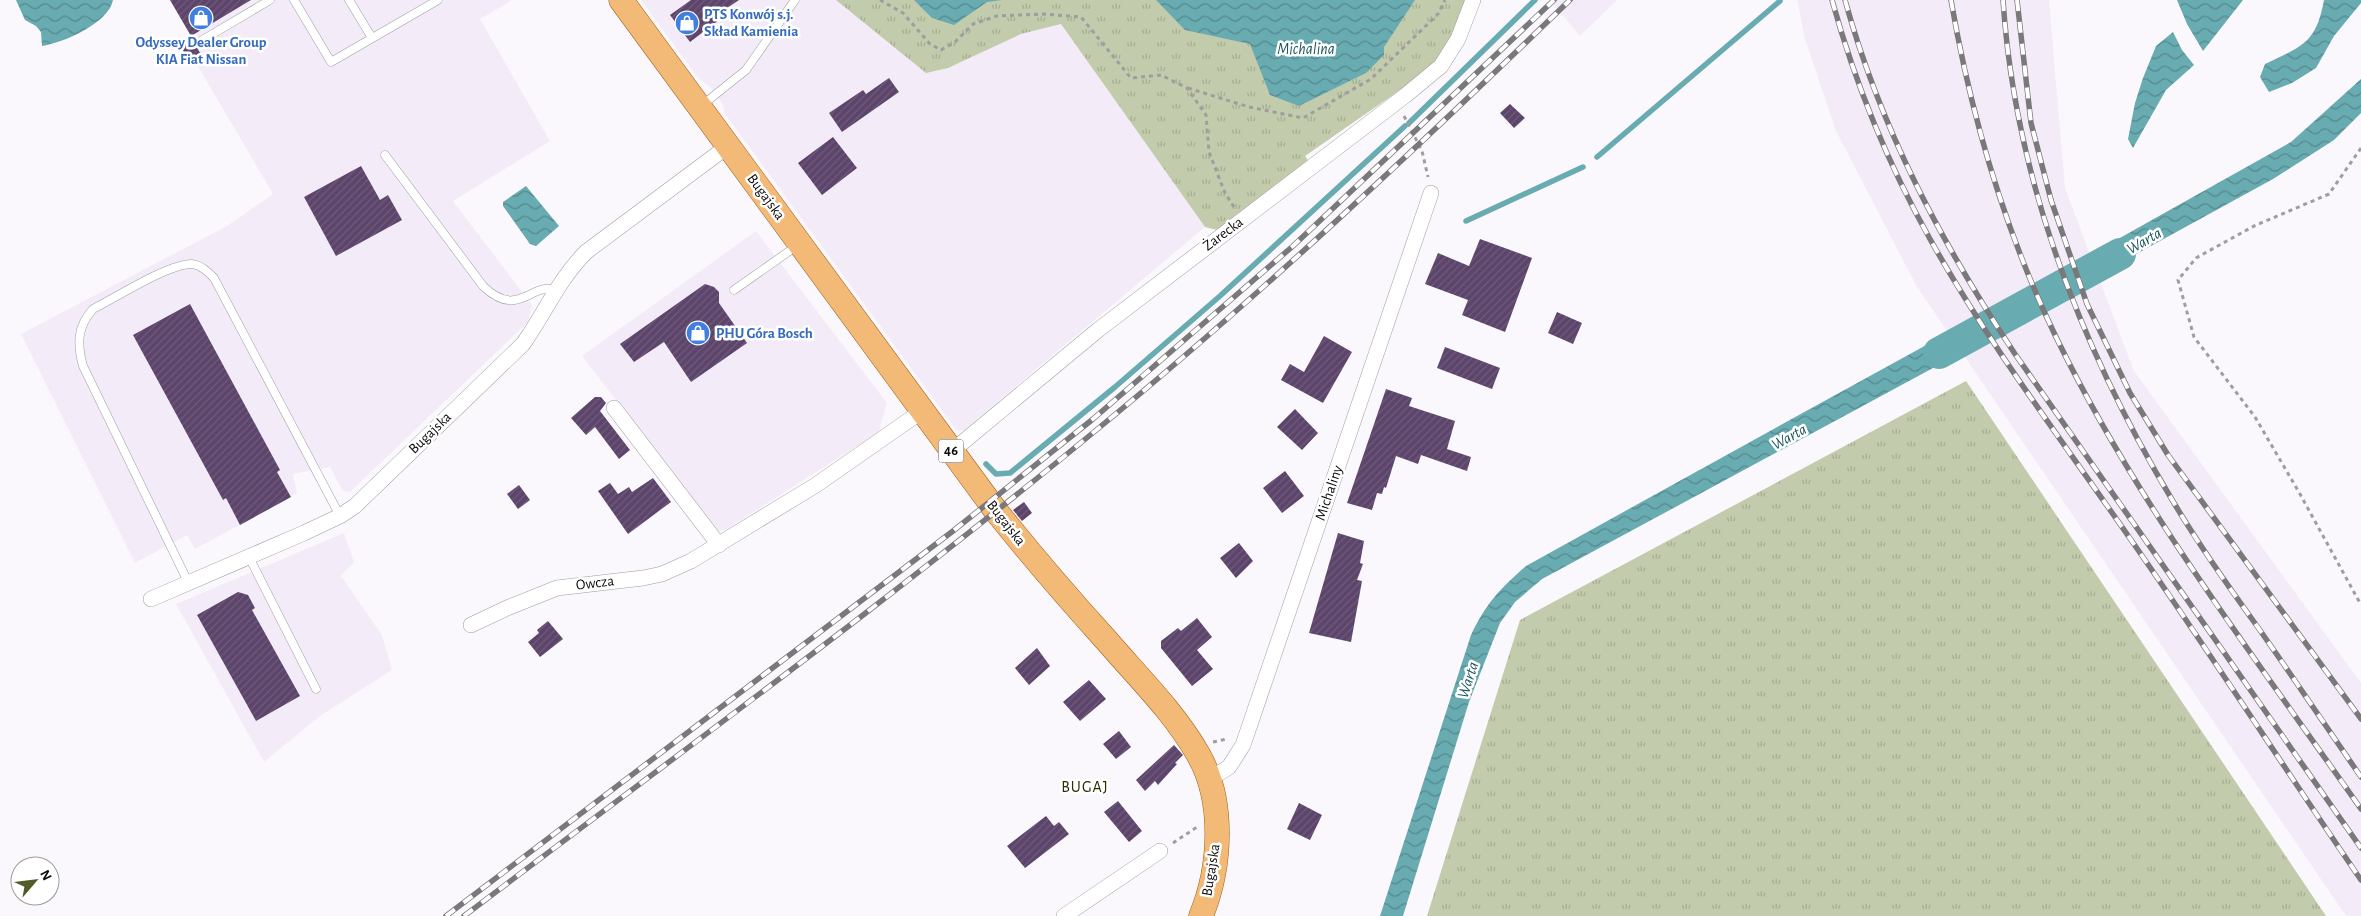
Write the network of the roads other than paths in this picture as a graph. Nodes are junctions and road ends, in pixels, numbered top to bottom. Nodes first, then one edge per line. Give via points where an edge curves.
1 (270, 0) edge
2 (294, 0) edge
3 (349, 0) edge
4 (438, 0) edge
5 (621, 0) edge
6 (796, 0) edge
7 (1473, 0) edge
8 (372, 38) junction
9 (199, 42) dead end
10 (700, 107) junction
11 (728, 146) junction
12 (385, 155) dead end
13 (1431, 193) road end
14 (800, 243) junction
15 (554, 290) junction
16 (734, 290) dead end
17 (614, 408) dead end
18 (922, 411) junction
19 (952, 452) junction
20 (340, 516) junction
21 (719, 545) junction
22 (249, 558) junction
23 (189, 584) junction
24 (151, 599) dead end
25 (471, 625) dead end
26 (316, 690) dead end
27 (1208, 780) junction
28 (1160, 851) road end
29 (1064, 916) edge
30 (1201, 916) edge

1 - 9 lane
2 - 8 lane via 331,62
3 - 8 lane
4 - 8 lane
5 - 10 main road, Bugajska / 46
6 - 10 lane via 746,70
7 - 19 street, Żarecka via 1458,39 1441,66 1098,330
10 - 11 main road, Bugajska / 46
11 - 14 main road, Bugajska / 46
11 - 15 street, Bugajska via 586,252
12 - 15 lane via 492,295 507,300 522,299 547,289
13 - 27 street, Michaliny via 1243,745 1229,767
14 - 16 lane
14 - 18 main road, Bugajska / 46
15 - 20 street, Bugajska via 538,323 523,344 355,506
17 - 21 street
18 - 19 main road, Bugajska / 46
18 - 21 street, Owcza via 816,485
19 - 27 main road, Bugajska / 46 via 1029,552 1178,724 1198,755
20 - 22 street, Bugajska
20 - 23 lane via 214,278 193,264 170,269 94,309 85,318 79,350
21 - 25 street, Owcza via 662,574 557,588
22 - 23 street, Bugajska
22 - 26 lane
23 - 24 street, Bugajska
27 - 30 main road, Bugajska / 46 via 1217,829 1216,856 1212,884
28 - 29 street

